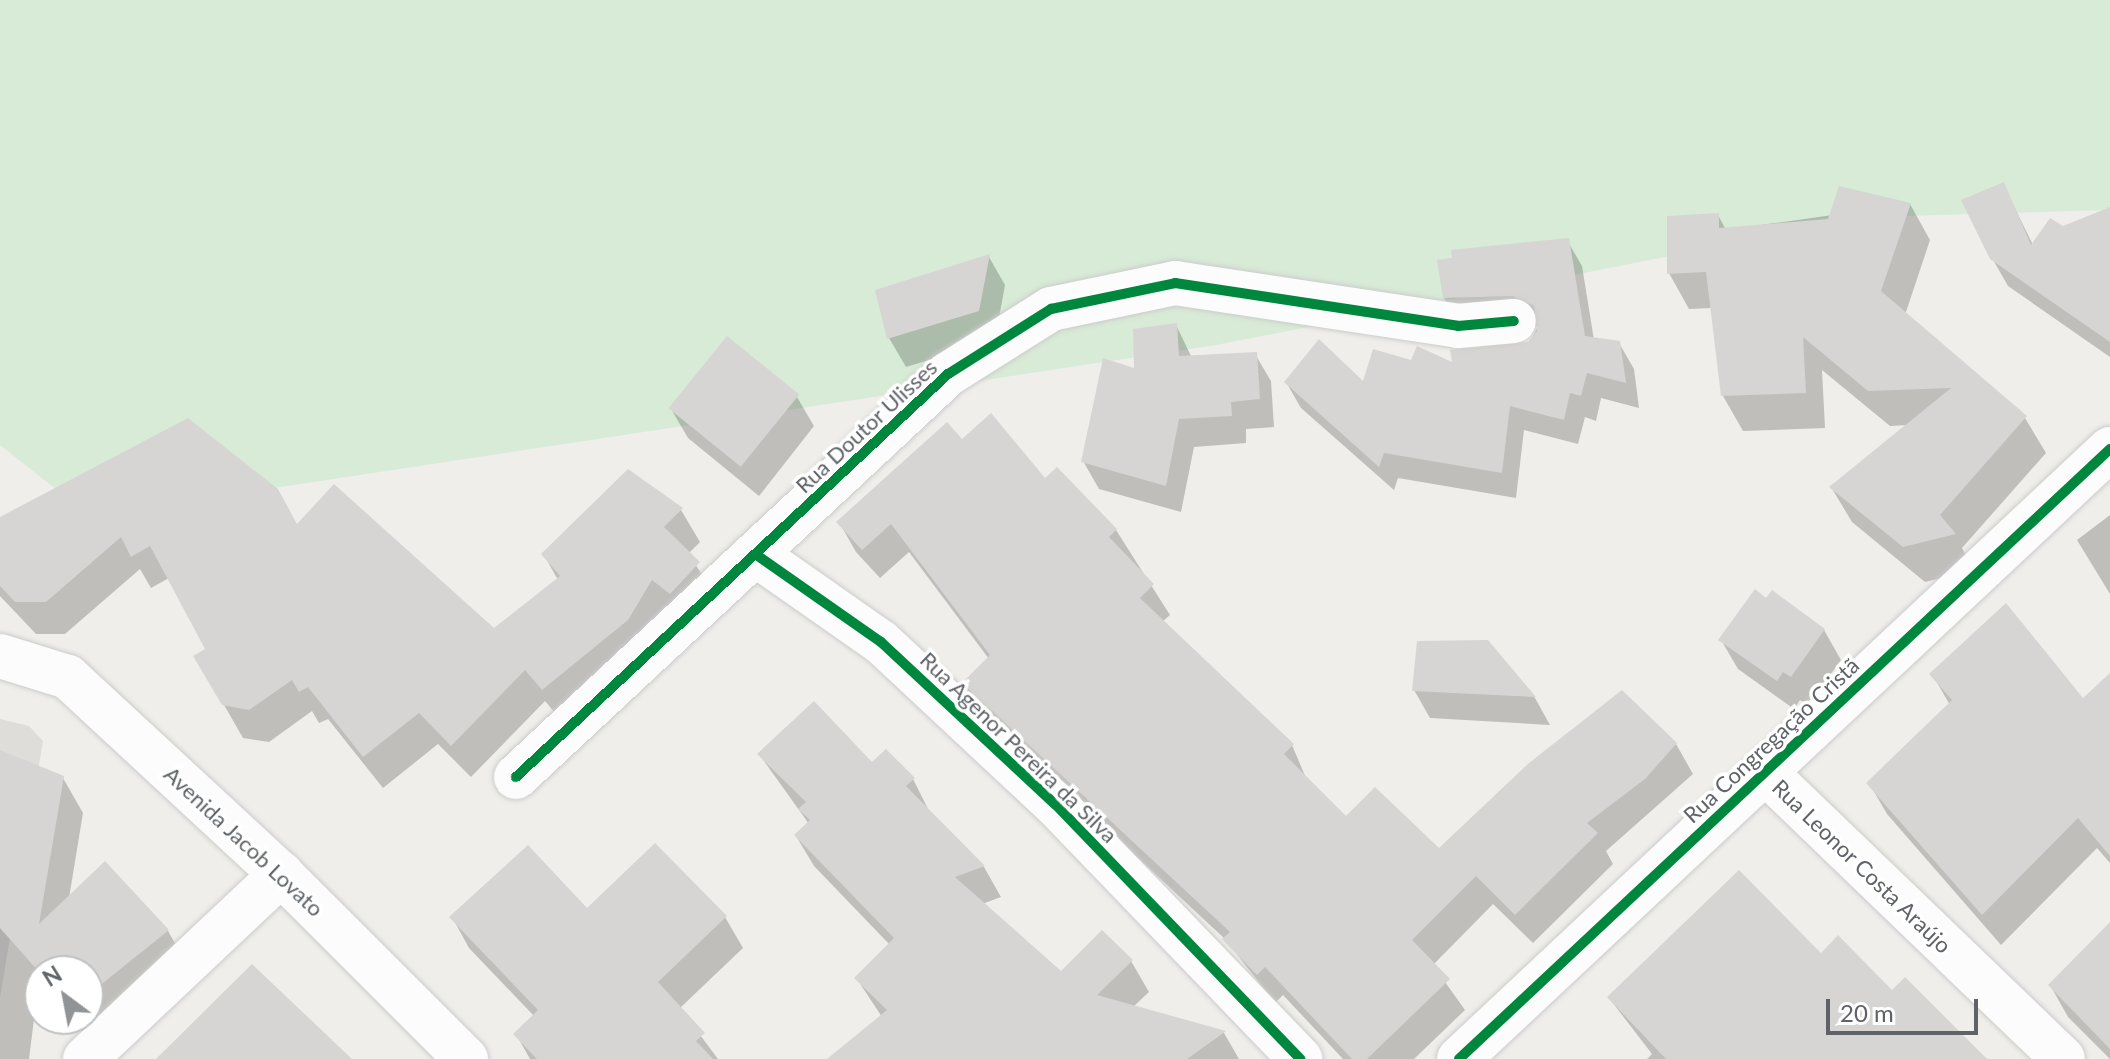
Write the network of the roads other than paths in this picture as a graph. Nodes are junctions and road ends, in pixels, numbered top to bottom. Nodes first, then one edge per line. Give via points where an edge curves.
1 (1514, 321) dead end
2 (2110, 449) edge
3 (758, 556) junction
4 (0, 656) edge
5 (1766, 773) junction
6 (516, 777) dead end
7 (281, 874) junction
8 (85, 1059) edge
9 (466, 1059) edge
10 (1300, 1059) edge
11 (1459, 1059) edge
12 (2063, 1059) edge

1 - 3 street, Rua Doutor Ulisses via 1458,326 1175,283 1051,309 948,374
2 - 5 street, Rua Congregação Cristã
3 - 6 street, Rua Doutor Ulisses
3 - 10 street, Rua Agenor Pereira da Silva via 881,642 1055,804
4 - 7 street, Avenida Jacob Lovato via 68,677
5 - 11 street, Rua Congregação Cristã
5 - 12 street, Rua Leonor Costa Araújo
7 - 8 street
7 - 9 street, Avenida Jacob Lovato

